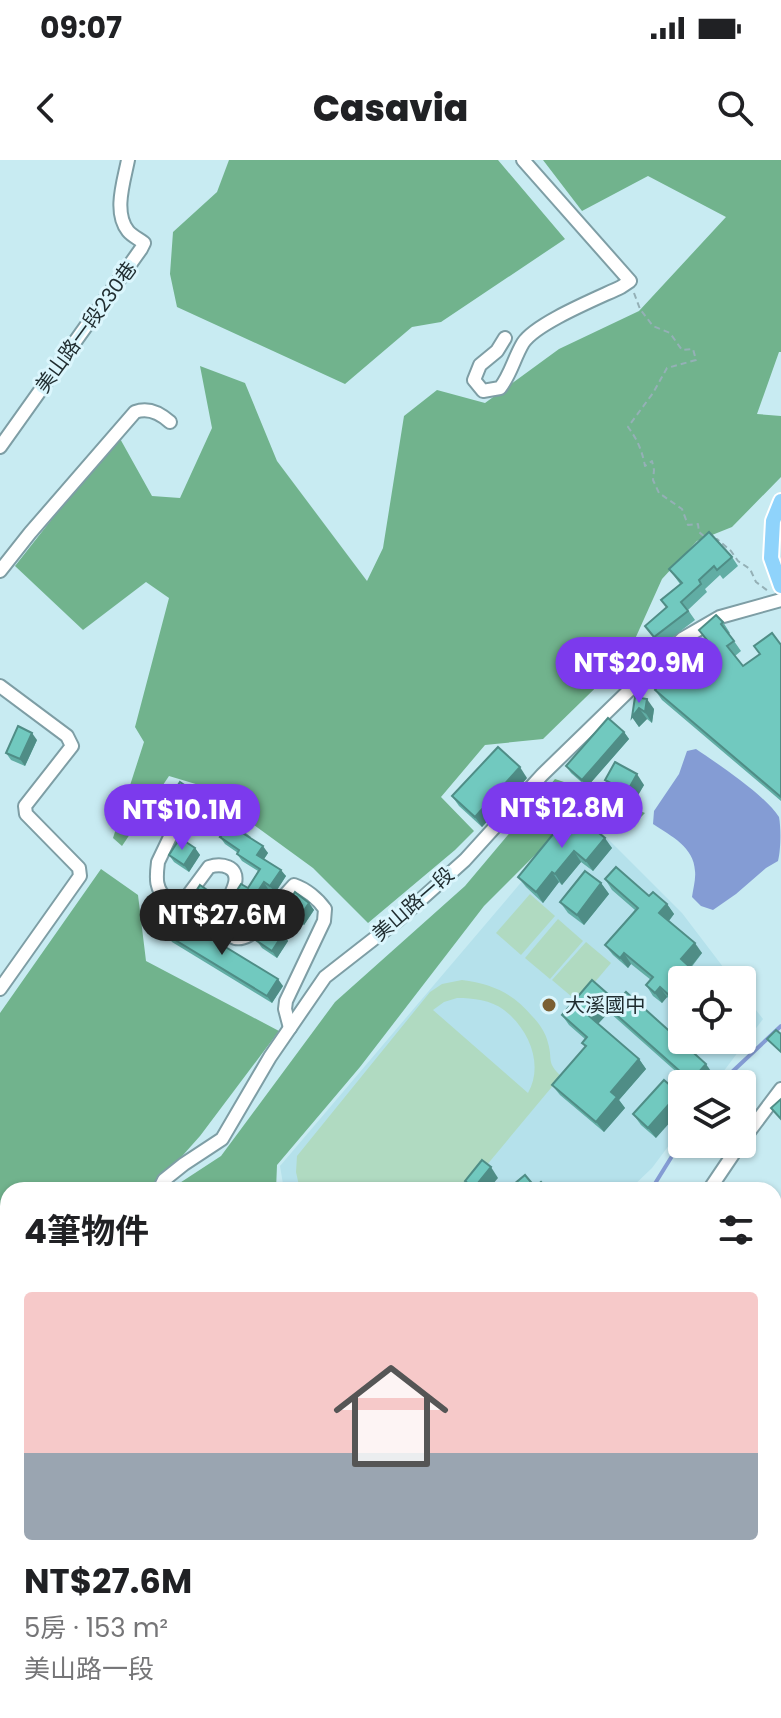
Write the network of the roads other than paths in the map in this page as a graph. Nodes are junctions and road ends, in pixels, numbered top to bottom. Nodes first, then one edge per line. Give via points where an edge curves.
1 (128, 160) edge
2 (523, 160) edge
3 (505, 338) dead end
4 (170, 422) dead end
5 (0, 447) edge
6 (781, 501) edge
7 (0, 571) edge
8 (775, 589) edge
9 (781, 600) edge
10 (0, 686) edge
11 (180, 816) dead end
12 (0, 989) edge
13 (290, 1028) junction
14 (781, 1089) edge
15 (756, 1121) edge
16 (730, 1158) edge
17 (163, 1182) edge
18 (714, 1182) edge

1 - 5 street, 美山路一段230巷 via 120,200 123,219 129,232 144,243
2 - 3 street via 630,281 541,327 524,341 500,388 483,391 474,380 480,365
4 - 7 street via 152,411 135,412
6 - 8 main road via 773,521
9 - 13 street, 美山路一段 via 720,617 682,639 542,775 465,860 325,977
10 - 12 street via 67,736 72,746 25,806 26,814 79,868 80,876
11 - 13 street via 157,869 157,887 168,900 182,900 209,867 224,865 235,875 223,914 223,926 233,938 249,935 294,885 325,909 286,1001
13 - 17 street, 美山路一段 via 222,1139
14 - 15 street
16 - 18 street

